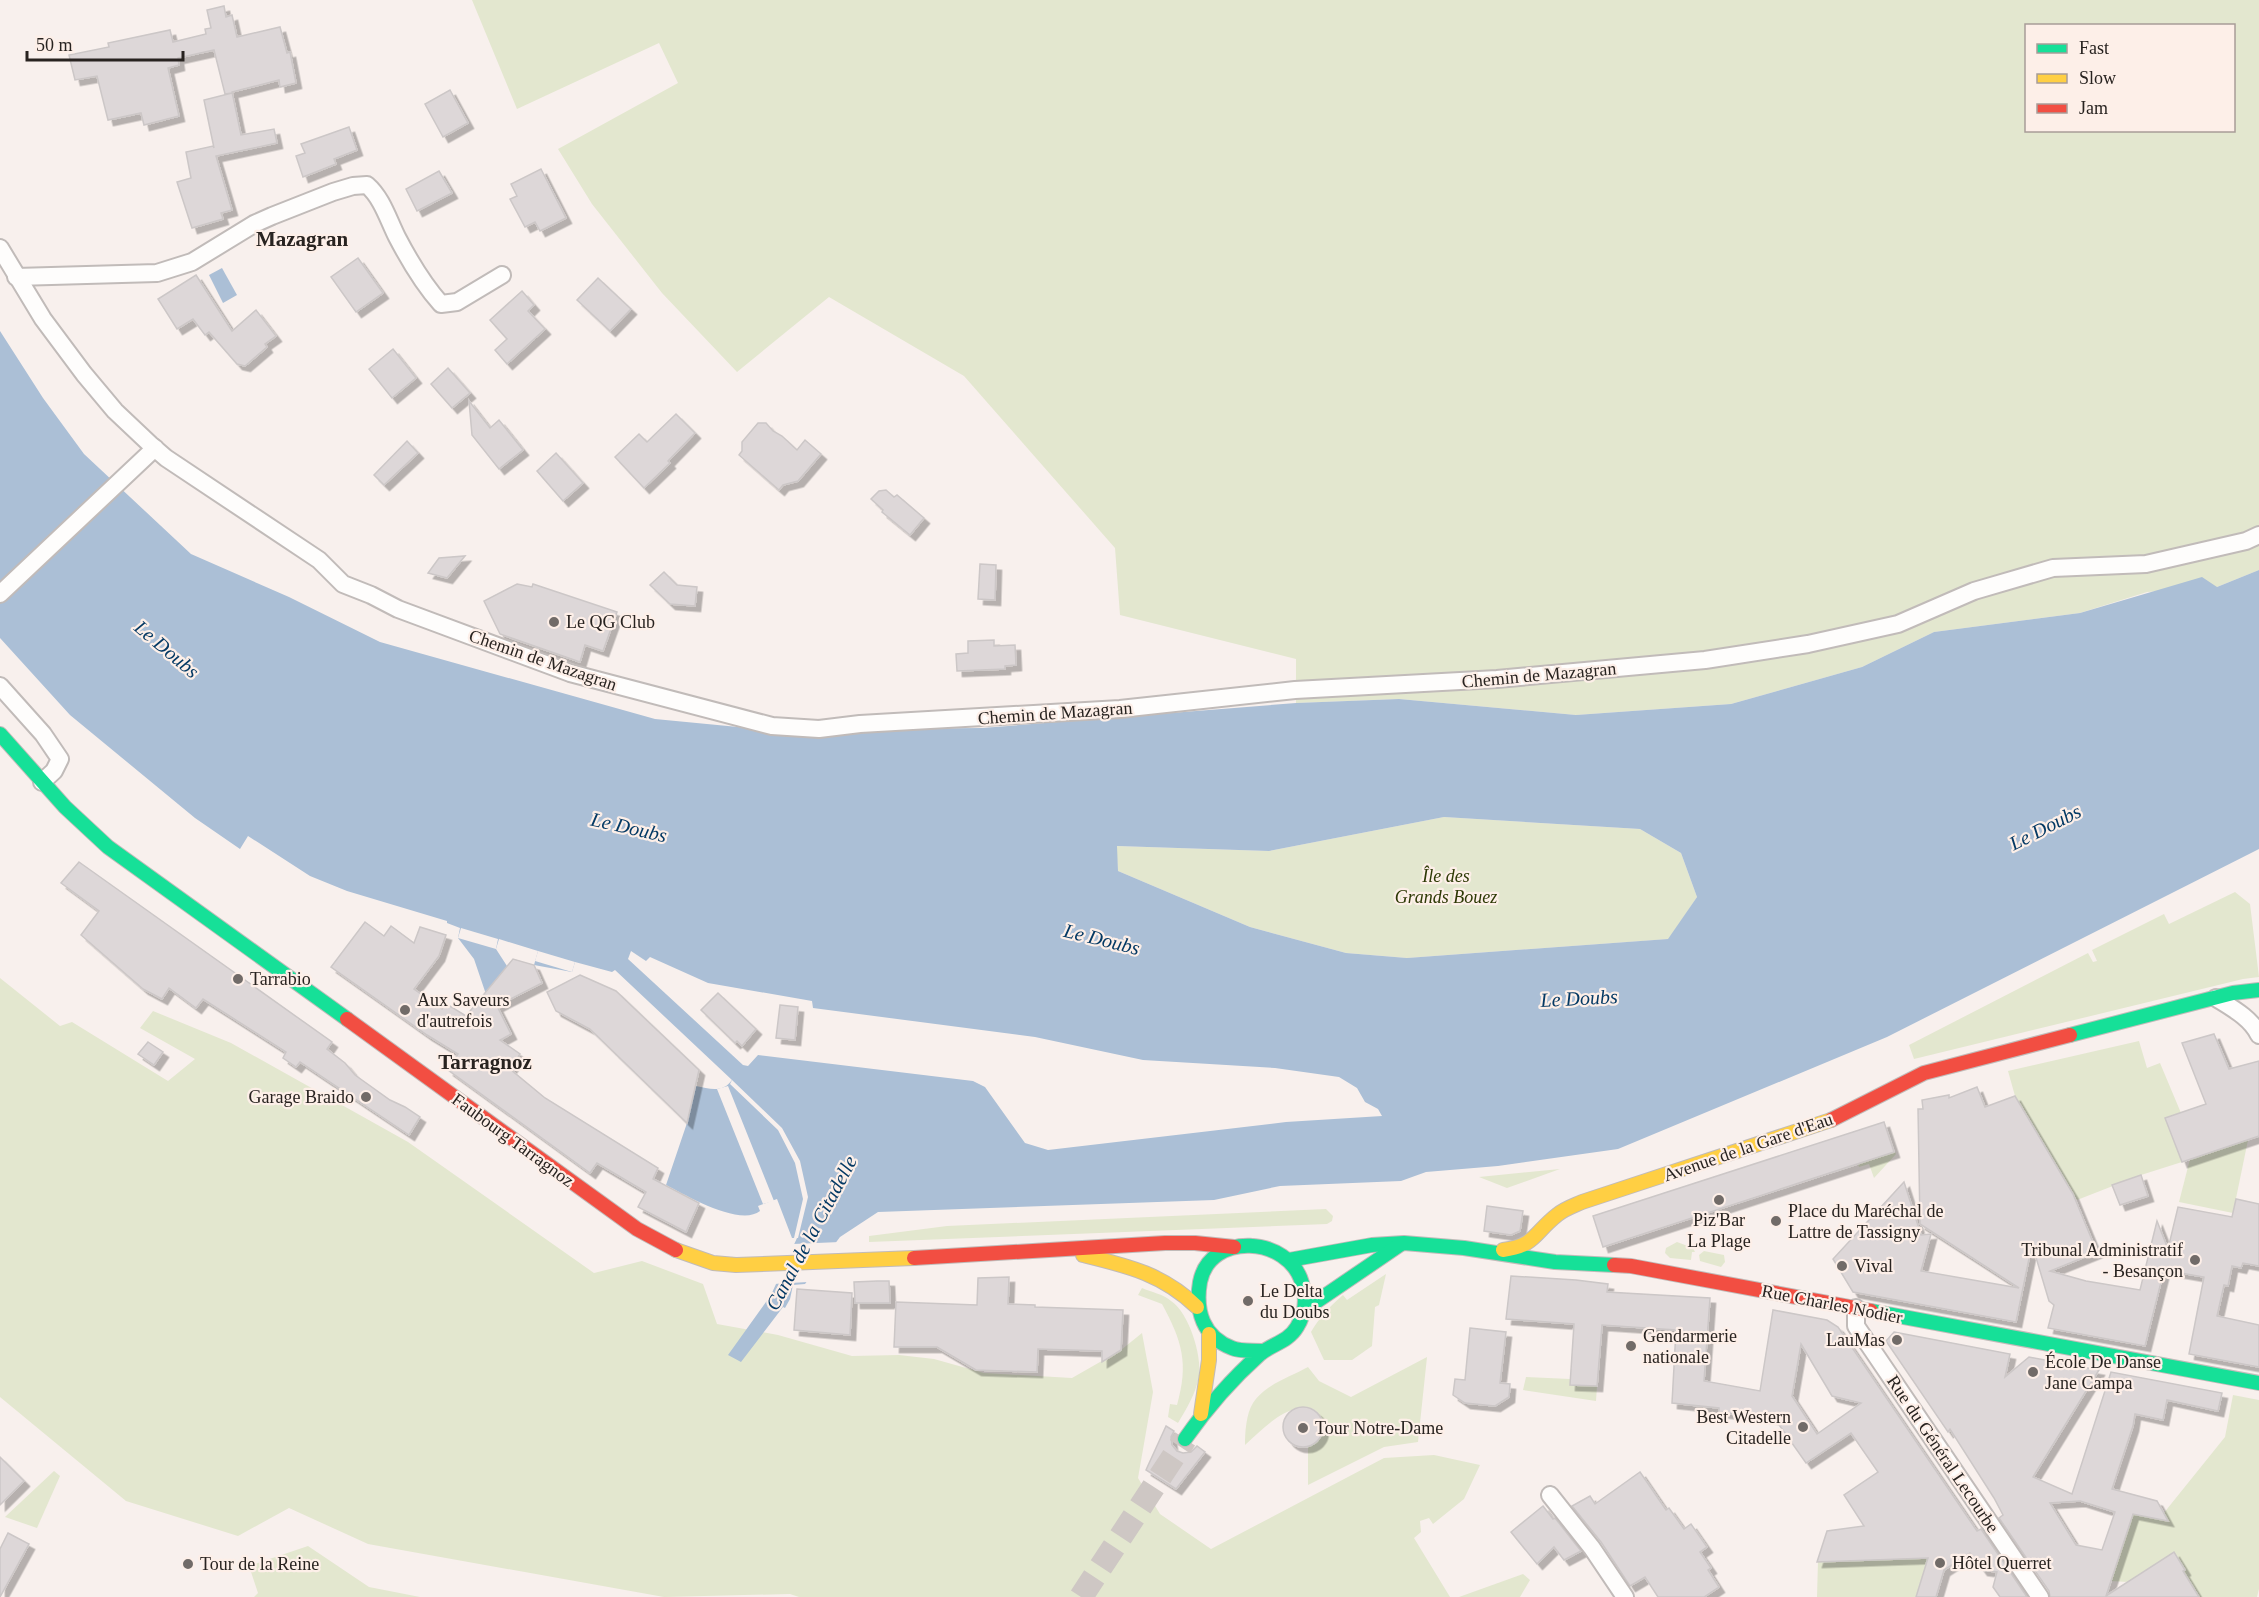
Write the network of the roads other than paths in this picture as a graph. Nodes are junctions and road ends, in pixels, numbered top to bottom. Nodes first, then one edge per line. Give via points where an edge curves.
1 (0, 248) edge
2 (502, 275) dead end
3 (16, 277) junction
4 (155, 448) junction
5 (2259, 535) edge
6 (0, 594) edge
7 (0, 687) edge
8 (0, 734) edge
9 (42, 782) junction
10 (2259, 990) edge
11 (2216, 998) junction
12 (2259, 1035) edge
13 (1403, 1244) junction
14 (1234, 1247) junction
15 (1061, 1249) junction
16 (1488, 1251) junction
17 (1289, 1260) junction
18 (1197, 1307) junction
19 (1856, 1308) junction
20 (1304, 1310) junction
21 (1209, 1334) junction
22 (1264, 1351) junction
23 (2259, 1383) edge
24 (1201, 1414) junction
25 (1185, 1439) tunnel mouth
26 (1550, 1495) dead end
27 (1625, 1597) edge
28 (2040, 1597) edge

1 - 3 street, Chemin de Mazagran
2 - 3 street via 457,302 441,303 427,288 376,193 367,185 333,192 272,216 192,262 157,273
3 - 4 street, Chemin de Mazagran via 84,374
4 - 5 street, Chemin de Mazagran via 319,560 343,584 398,609 570,673 772,726 819,729 1119,709 1295,690 1497,679 1705,660 1808,644 1898,624 1974,591 2053,568 2146,564
4 - 6 street
7 - 9 street via 60,759
8 - 9 main road, Faubourg Tarragnoz
9 - 15 main road, Faubourg Tarragnoz via 108,847 637,1229 683,1254 736,1265
10 - 11 main road, Avenue de la Gare d'Eau
11 - 12 street via 2239,1013
11 - 16 main road, Avenue de la Gare d'Eau via 1924,1073 1827,1122 1582,1202 1557,1214 1529,1245
13 - 16 main road, Rue Charles Nodier
13 - 17 main road, Rue Charles Nodier
13 - 20 main road
14 - 15 main road, Faubourg Tarragnoz via 1165,1243
14 - 17 main road via 1263,1246
14 - 18 main road via 1220,1254 1205,1270 1197,1292
15 - 18 main road, Faubourg Tarragnoz via 1166,1280
16 - 19 main road, Rue Charles Nodier via 1546,1261 1631,1266
17 - 20 main road via 1305,1292
18 - 21 main road
19 - 23 main road, Rue Charles Nodier
19 - 28 street, Rue du Général Lecourbe via 1857,1326
20 - 22 main road via 1287,1339
21 - 22 main road via 1234,1350
21 - 24 main road
22 - 24 main road
24 - 25 main road
26 - 27 street

